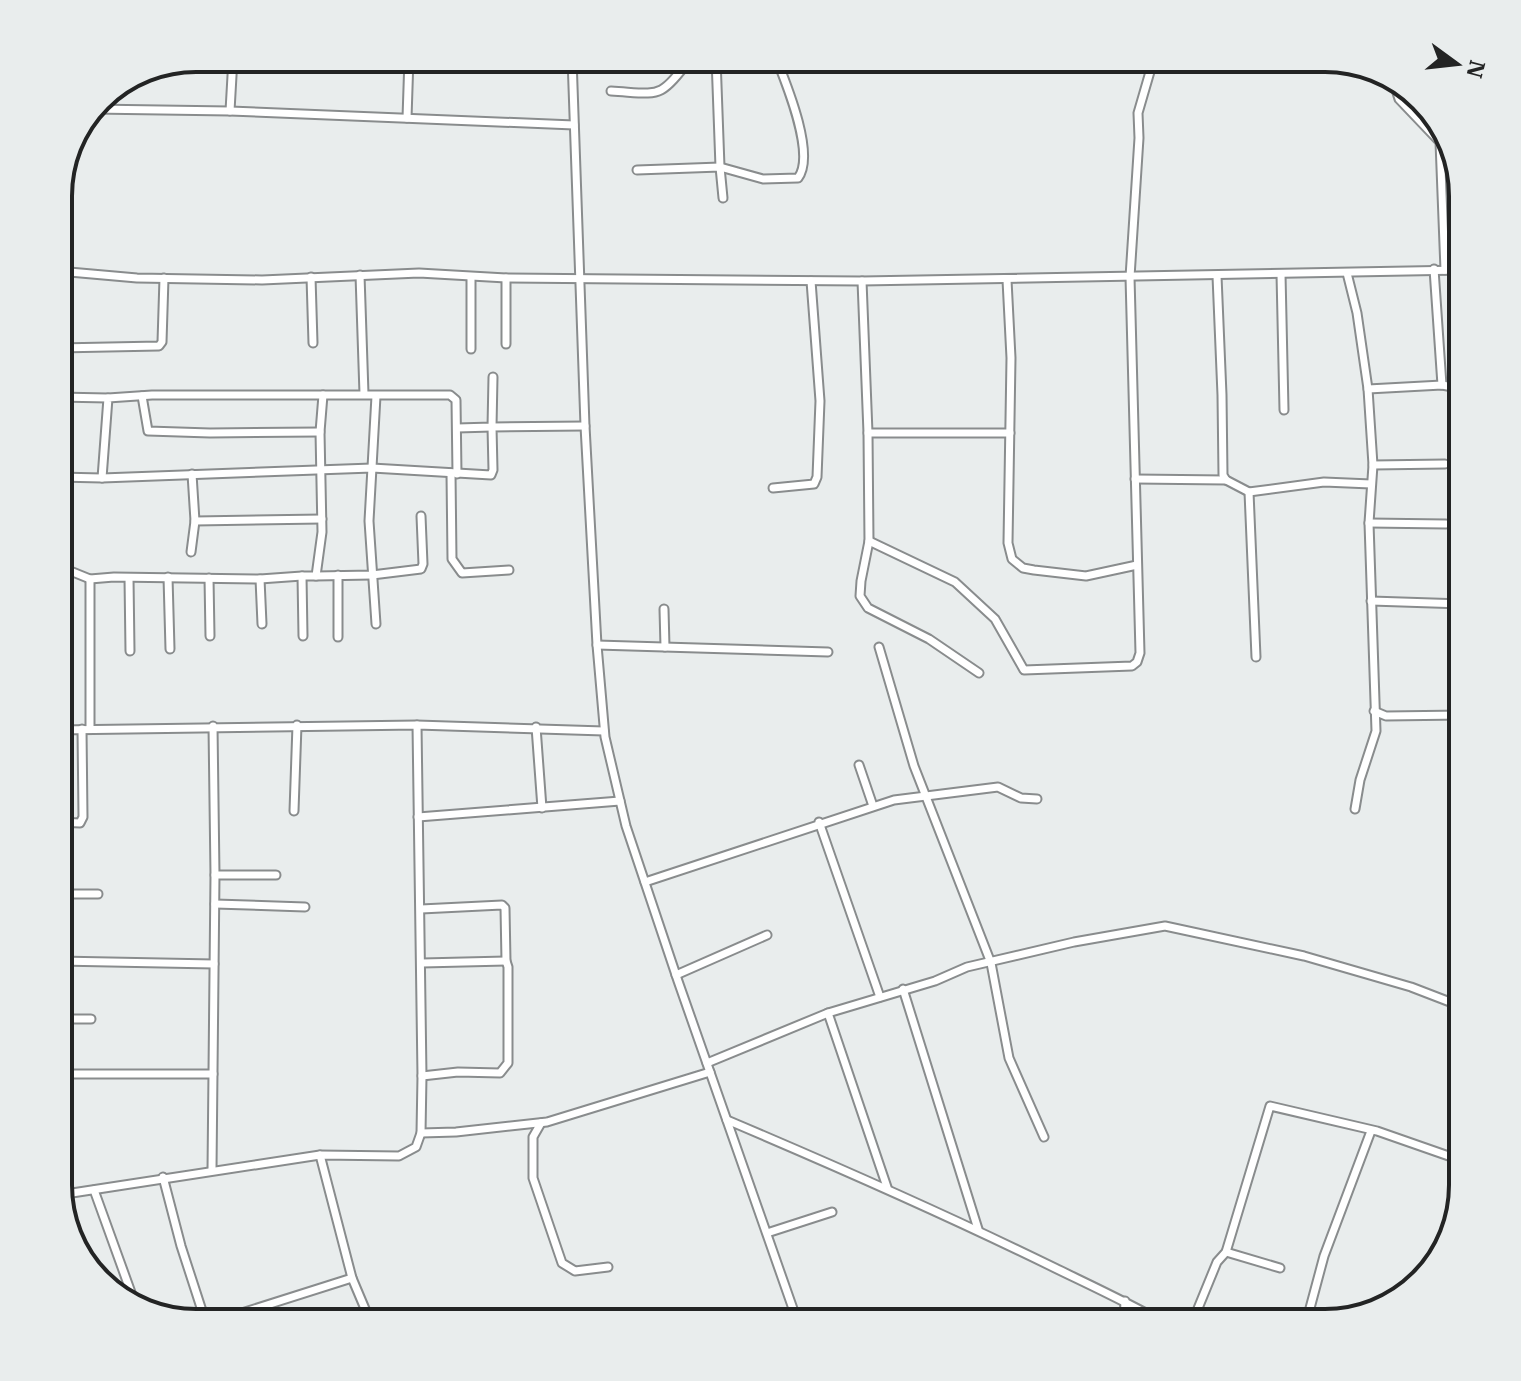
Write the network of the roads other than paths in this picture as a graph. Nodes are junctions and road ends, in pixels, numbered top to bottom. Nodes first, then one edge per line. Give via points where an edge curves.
1 (232, 72) edge
2 (409, 72) edge
3 (572, 72) edge
4 (680, 72) edge
5 (717, 72) edge
6 (781, 72) edge
7 (1150, 72) edge
8 (611, 91) dead end
9 (1398, 96) edge
10 (108, 109) edge
11 (230, 111) junction
12 (407, 118) junction
13 (574, 125) junction
14 (1431, 133) edge
15 (1440, 152) edge
16 (720, 167) junction
17 (637, 170) dead end
18 (723, 198) dead end
19 (1434, 269) junction
20 (1445, 270) junction
21 (1449, 270) edge
22 (72, 272) edge
23 (1347, 273) junction
24 (1281, 274) junction
25 (360, 275) junction
26 (1217, 276) junction
27 (311, 277) junction
28 (471, 277) junction
29 (1130, 277) junction
30 (164, 278) junction
31 (506, 278) junction
32 (580, 278) junction
33 (1007, 280) junction
34 (811, 281) junction
35 (862, 281) junction
36 (313, 343) dead end
37 (506, 344) dead end
38 (72, 348) edge
39 (471, 349) dead end
40 (493, 377) dead end
41 (1442, 385) junction
42 (1449, 386) edge
43 (1368, 389) junction
44 (364, 394) junction
45 (323, 395) junction
46 (142, 396) junction
47 (376, 396) junction
48 (72, 397) edge
49 (108, 398) junction
50 (1284, 410) dead end
51 (585, 426) junction
52 (492, 427) junction
53 (457, 428) junction
54 (320, 432) junction
55 (868, 433) junction
56 (1010, 433) junction
57 (1445, 464) dead end
58 (1373, 465) junction
59 (372, 468) junction
60 (320, 471) junction
61 (192, 474) junction
62 (454, 474) junction
63 (72, 477) edge
64 (102, 478) junction
65 (1135, 479) junction
66 (1226, 480) junction
67 (1371, 484) junction
68 (773, 488) dead end
69 (1249, 492) junction
70 (421, 516) dead end
71 (322, 519) junction
72 (195, 521) junction
73 (1369, 523) junction
74 (1446, 524) dead end
75 (869, 541) junction
76 (191, 552) dead end
77 (1137, 565) junction
78 (509, 570) dead end
79 (72, 572) edge
80 (338, 575) junction
81 (372, 575) junction
82 (302, 576) junction
83 (316, 576) junction
84 (168, 577) junction
85 (129, 578) junction
86 (209, 578) junction
87 (90, 579) junction
88 (260, 579) junction
89 (1371, 601) junction
90 (1449, 604) edge
91 (664, 609) dead end
92 (262, 624) dead end
93 (376, 624) dead end
94 (210, 636) dead end
95 (303, 636) dead end
96 (338, 637) dead end
97 (597, 645) junction
98 (665, 647) junction
99 (879, 647) dead end
100 (170, 649) dead end
101 (130, 651) dead end
102 (828, 652) dead end
103 (1256, 657) dead end
104 (979, 673) dead end
105 (1374, 711) junction
106 (1449, 715) edge
107 (297, 725) junction
108 (417, 725) junction
109 (213, 726) junction
110 (536, 727) junction
111 (86, 728) junction
112 (72, 729) edge
113 (604, 731) junction
114 (859, 765) dead end
115 (925, 796) junction
116 (1037, 799) dead end
117 (620, 801) junction
118 (873, 806) junction
119 (542, 808) junction
120 (1355, 809) dead end
121 (294, 811) dead end
122 (418, 817) junction
123 (819, 822) junction
124 (72, 823) edge
125 (215, 875) junction
126 (276, 875) dead end
127 (645, 882) junction
128 (72, 894) edge
129 (98, 894) dead end
130 (215, 904) junction
131 (305, 907) dead end
132 (421, 909) junction
133 (767, 935) dead end
134 (72, 961) edge
135 (506, 961) junction
136 (422, 963) junction
137 (991, 963) junction
138 (214, 964) junction
139 (676, 975) junction
140 (903, 989) junction
141 (880, 997) junction
142 (1449, 1002) edge
143 (828, 1013) junction
144 (72, 1019) edge
145 (91, 1019) dead end
146 (708, 1068) junction
147 (72, 1074) edge
148 (213, 1074) junction
149 (422, 1076) junction
150 (727, 1120) junction
151 (541, 1123) junction
152 (1371, 1131) junction
153 (421, 1133) junction
154 (1044, 1137) dead end
155 (320, 1155) junction
156 (1449, 1156) edge
157 (212, 1170) junction
158 (163, 1177) junction
159 (887, 1187) junction
160 (94, 1190) junction
161 (72, 1193) edge
162 (832, 1212) dead end
163 (978, 1229) junction
164 (767, 1233) junction
165 (1226, 1252) junction
166 (608, 1267) dead end
167 (1280, 1268) dead end
168 (352, 1278) junction
169 (130, 1290) edge
170 (1125, 1301) junction
171 (203, 1309) edge
172 (253, 1309) edge
173 (365, 1309) edge
174 (793, 1309) edge
175 (1125, 1309) edge
176 (1139, 1309) edge
177 (1198, 1309) edge
178 (1310, 1309) edge

1 - 11 street
2 - 12 street
3 - 13 street
4 - 8 street via 659,93
5 - 16 street
6 - 16 street via 802,137 801,176 763,179
7 - 29 street via 1138,113
9 - 14 street
10 - 11 street
11 - 12 street
12 - 13 street
13 - 32 street
15 - 20 street
16 - 17 street
16 - 18 street
19 - 20 street
19 - 23 street
19 - 41 street
20 - 21 street
22 - 30 street
23 - 24 street
23 - 43 street
24 - 26 street
24 - 50 street
25 - 27 street
25 - 28 street
25 - 44 street
26 - 29 street
26 - 66 street
27 - 30 street
27 - 36 street
28 - 31 street
28 - 39 street
29 - 33 street
29 - 65 street
30 - 38 street via 159,346
31 - 32 street
31 - 37 street
32 - 34 street
32 - 51 street
33 - 35 street
33 - 56 street
34 - 35 street
34 - 68 street via 820,401 817,477 807,486
35 - 55 street
40 - 52 street
41 - 42 street
41 - 43 street
43 - 58 street
44 - 45 street
44 - 47 street
45 - 46 street
45 - 54 street
46 - 49 street
46 - 54 street via 148,431
47 - 53 street via 453,396
47 - 59 street
48 - 49 street
49 - 64 street
51 - 52 street
51 - 97 street
52 - 53 street
52 - 62 street via 493,473
53 - 62 street
54 - 60 street
55 - 56 street
55 - 75 street
56 - 77 street via 1012,559 1023,568 1086,576
57 - 58 street
58 - 67 street
59 - 60 street
59 - 62 street
59 - 81 street
60 - 61 street
60 - 71 street
61 - 64 street
61 - 72 street
62 - 78 street via 455,566 462,573
63 - 64 street
65 - 66 street
65 - 77 street
66 - 69 street
67 - 69 street via 1324,482
67 - 73 street
69 - 103 street
70 - 81 street via 421,569
71 - 72 street
71 - 83 street
72 - 76 street
73 - 74 street
73 - 89 street
75 - 77 street via 955,582 995,619 1021,667 1028,670 1136,664
75 - 104 street via 860,596 868,608 929,639
79 - 87 street
80 - 81 street
80 - 83 street
80 - 96 street
81 - 93 street
82 - 83 street
82 - 88 street
82 - 95 street
84 - 85 street
84 - 86 street
84 - 100 street
85 - 87 street
85 - 101 street
86 - 88 street
86 - 94 street
87 - 111 street
88 - 92 street
89 - 90 street
89 - 105 street
91 - 98 street
97 - 98 street
97 - 113 street
98 - 102 street
99 - 115 street
105 - 106 street via 1386,716
105 - 120 street via 1374,744
107 - 108 street
107 - 109 street
107 - 121 street
108 - 110 street
108 - 122 street
109 - 111 street
109 - 125 street
110 - 113 street
110 - 119 street
111 - 112 street
111 - 124 street via 83,817
113 - 117 street
114 - 118 street
115 - 116 street via 998,787
115 - 118 street
115 - 137 street
117 - 119 street
117 - 127 street
118 - 123 street
119 - 122 street
122 - 132 street
123 - 127 street
123 - 141 street
125 - 126 street
125 - 130 street
127 - 139 street
128 - 129 street
130 - 131 street
130 - 138 street
132 - 135 street via 502,905
132 - 136 street
133 - 139 street
134 - 138 street
135 - 136 street
135 - 149 street via 506,1069
136 - 149 street
137 - 140 street
137 - 142 street via 1165,926 1304,956
137 - 154 street via 1009,1058
138 - 148 street
139 - 146 street
140 - 141 street
140 - 163 street
141 - 143 street
143 - 146 street
143 - 159 street
144 - 145 street
146 - 150 street
146 - 151 street
147 - 148 street
148 - 157 street
149 - 153 street
150 - 159 street
150 - 164 street
151 - 153 street
151 - 166 street via 533,1137 533,1178 562,1263 575,1271
152 - 156 street
152 - 165 street via 1270,1106
152 - 178 street
153 - 155 street via 416,1147 399,1156
155 - 157 street
155 - 168 street
157 - 158 street
158 - 160 street
158 - 171 street
159 - 163 street
160 - 161 street
160 - 169 street
162 - 164 street
163 - 170 street
164 - 174 street
165 - 167 street
165 - 177 street
168 - 172 street
168 - 173 street
170 - 175 street
170 - 176 street

